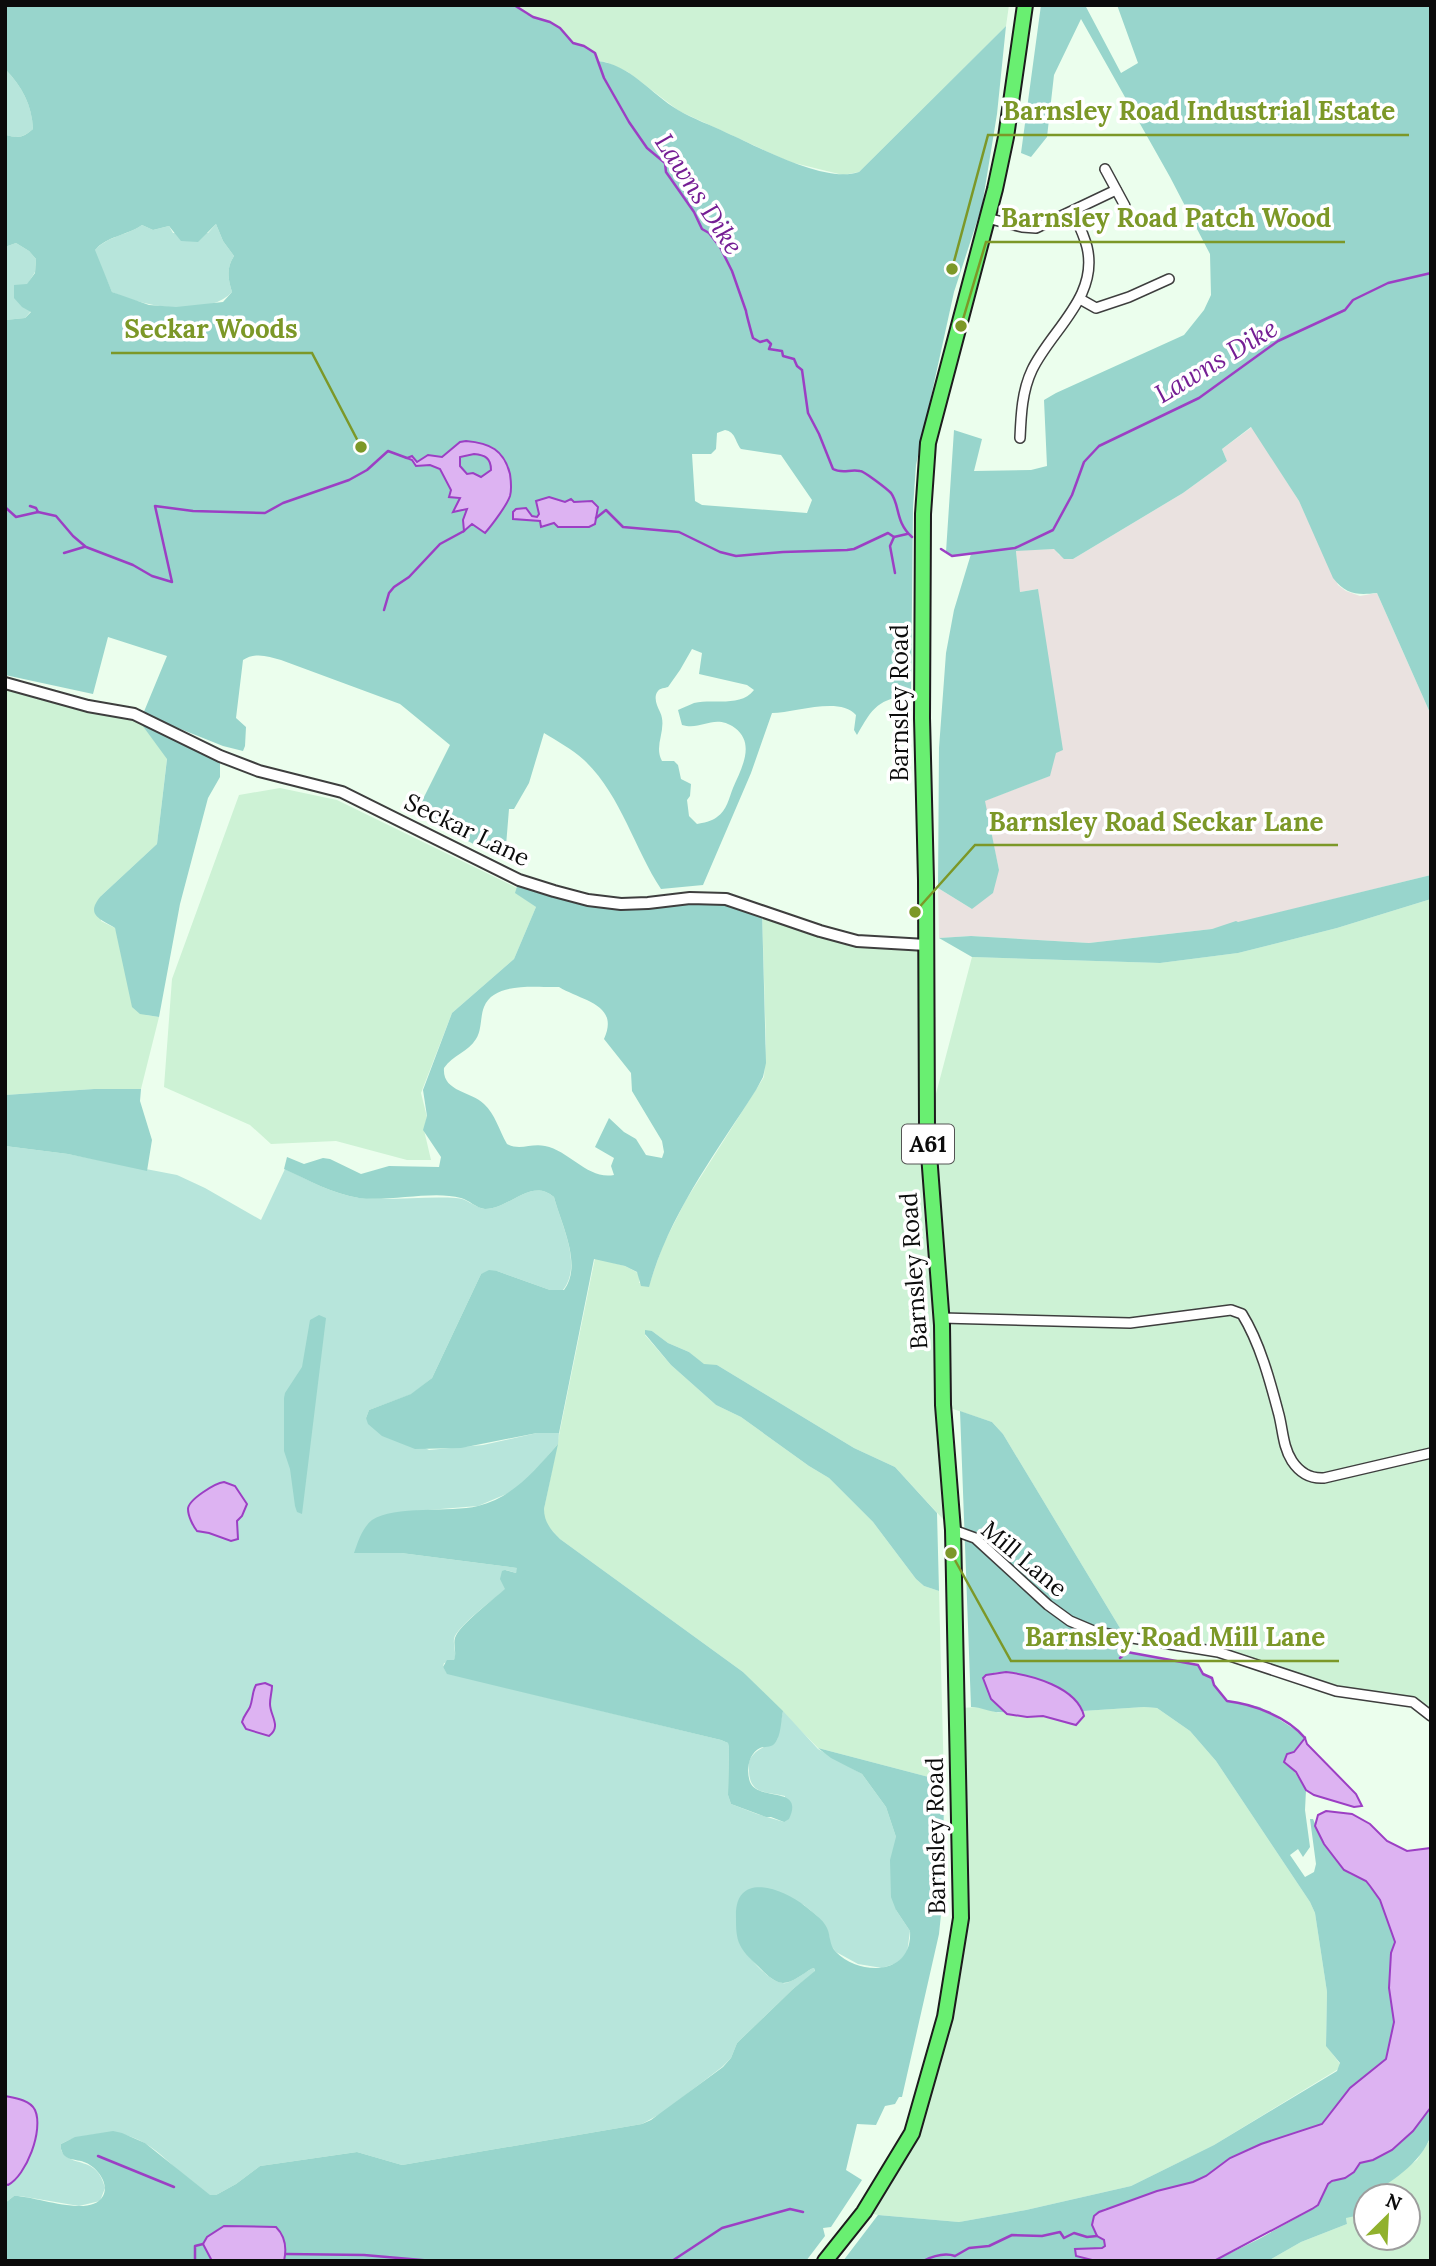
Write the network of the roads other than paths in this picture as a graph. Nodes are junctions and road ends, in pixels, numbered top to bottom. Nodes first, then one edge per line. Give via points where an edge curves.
1 (1025, 5) edge
2 (1105, 169) dead end
3 (1116, 190) junction
4 (1125, 206) dead end
5 (1073, 212) junction
6 (987, 218) junction
7 (1169, 279) dead end
8 (1080, 299) junction
9 (1020, 438) dead end
10 (5, 683) edge
11 (926, 945) junction
12 (942, 1318) junction
13 (1431, 1453) edge
14 (953, 1530) junction
15 (1431, 1716) edge
16 (825, 2261) edge

1 - 6 main road, Barnsley Road / A61 via 1006,137
2 - 3 street
3 - 4 street
3 - 5 street
5 - 6 street via 1036,228
5 - 8 street via 1088,259
6 - 11 main road, Barnsley Road / A61 via 928,443 924,478
7 - 8 street via 1096,308
8 - 9 street via 1028,379
10 - 11 street, Seckar Lane via 88,706 134,713 259,771 342,792 519,880 554,891 621,904 726,900 857,941
11 - 12 main road, Barnsley Road / A61 via 927,1128
12 - 13 street via 1130,1323 1231,1310 1242,1314 1252,1332 1285,1445 1304,1474 1324,1478
12 - 14 main road, Barnsley Road / A61 via 943,1405
14 - 15 street, Mill Lane via 975,1538 1048,1605 1096,1632 1218,1652 1336,1691 1413,1702
14 - 16 main road, Barnsley Road / A61 via 961,1918 945,2017 912,2133 864,2212

